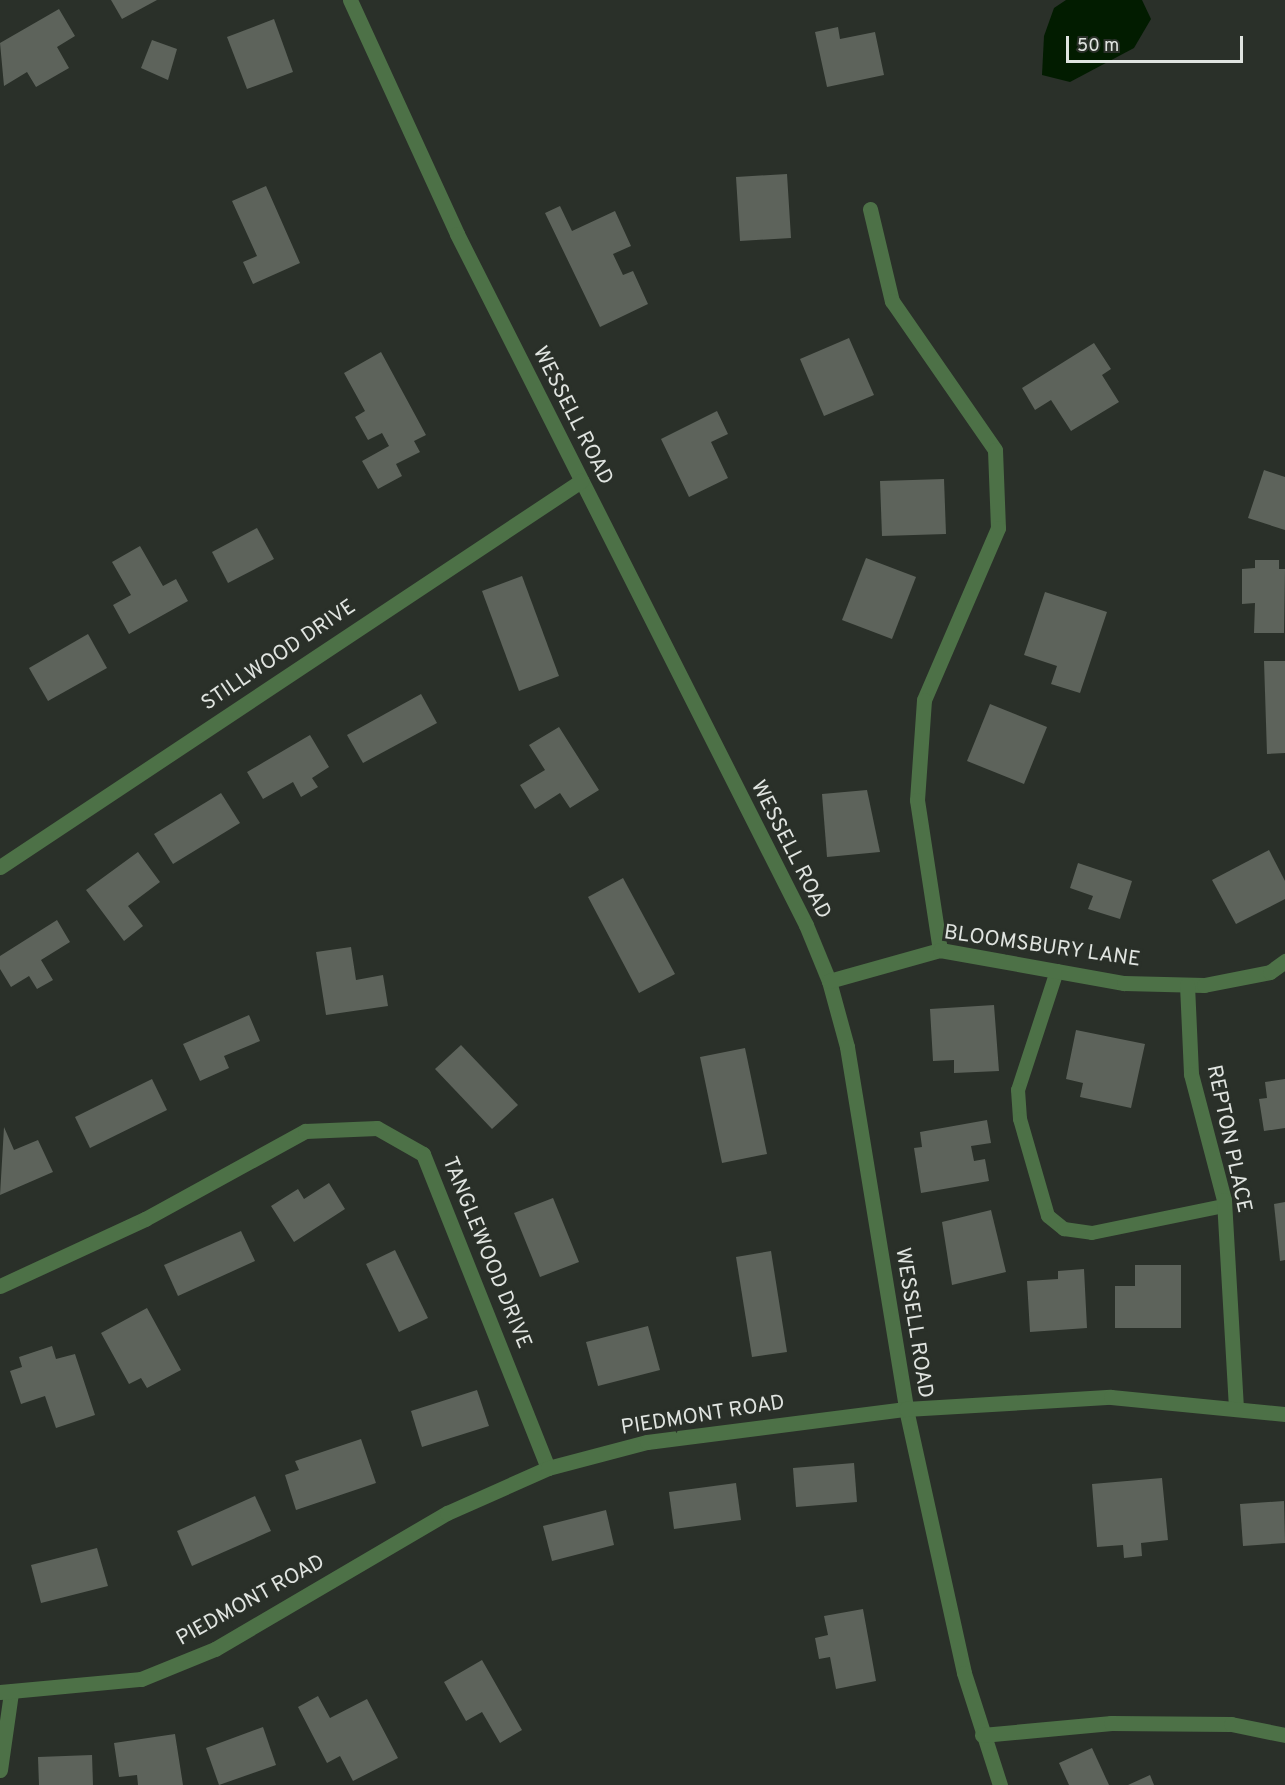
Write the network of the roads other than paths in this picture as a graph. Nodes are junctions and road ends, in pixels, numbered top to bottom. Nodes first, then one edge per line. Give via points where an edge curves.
1 (350, 0) edge
2 (870, 209) dead end
3 (581, 482) junction
4 (0, 867) edge
5 (940, 950) junction
6 (1285, 961) edge
7 (1057, 971) junction
8 (829, 981) junction
9 (1187, 985) junction
10 (1224, 1206) junction
11 (0, 1286) edge
12 (906, 1409) junction
13 (1236, 1409) junction
14 (1285, 1414) edge
15 (548, 1468) junction
16 (5, 1693) edge
17 (982, 1735) junction
18 (1285, 1736) edge
19 (0, 1770) edge
20 (1000, 1785) edge

1 - 3 street, WESSELL ROAD via 457,234
2 - 5 street via 892,302 995,450 998,528 924,700 917,800
3 - 4 street, STILLWOOD DRIVE
3 - 8 street, WESSELL ROAD via 806,925
5 - 7 street, BLOOMSBURY LANE
5 - 8 street, BLOOMSBURY LANE
6 - 9 street, BLOOMSBURY LANE via 1270,972
7 - 9 street, BLOOMSBURY LANE via 1124,983
7 - 10 lane via 1018,1090 1020,1119 1048,1216 1064,1229 1092,1233
8 - 12 street, WESSELL ROAD via 847,1047
9 - 10 street, REPTON PLACE via 1191,1074
10 - 13 street, REPTON PLACE
11 - 15 street, TANGLEWOOD DRIVE via 145,1219 304,1131 377,1128 423,1154
12 - 13 street, PIEDMONT ROAD via 1111,1397
12 - 15 street, PIEDMONT ROAD via 647,1442
12 - 17 street, WESSELL ROAD
13 - 14 street, PIEDMONT ROAD
15 - 16 street, PIEDMONT ROAD via 447,1513 215,1649 141,1679
16 - 19 street
17 - 18 street via 1111,1723 1232,1724
17 - 20 street, WESSELL ROAD

